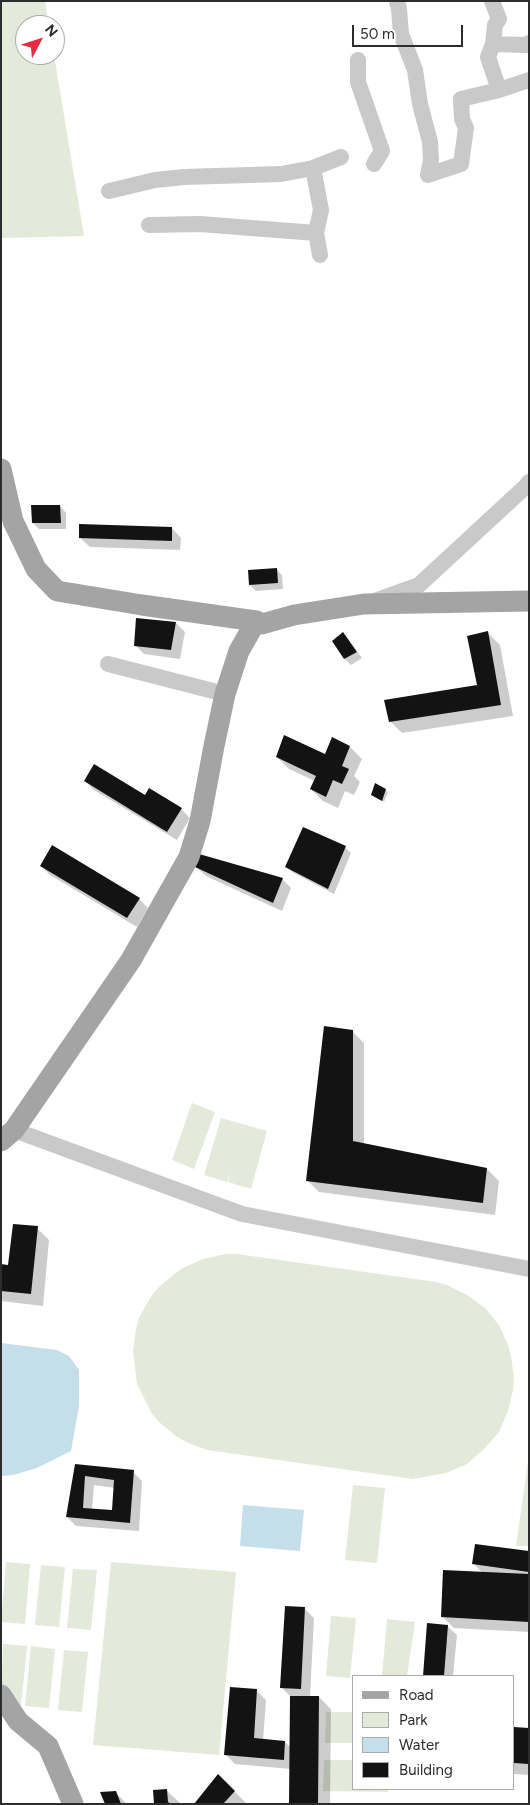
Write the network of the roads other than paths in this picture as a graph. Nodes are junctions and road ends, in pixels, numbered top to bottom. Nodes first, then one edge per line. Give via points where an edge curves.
1 (397, 1) edge
2 (492, 1) edge
3 (529, 42) edge
4 (493, 44) junction
5 (358, 60) dead end
6 (529, 80) edge
7 (499, 90) junction
8 (341, 157) dead end
9 (374, 164) dead end
10 (313, 168) junction
11 (109, 191) dead end
12 (149, 226) dead end
13 (316, 233) junction
14 (320, 254) dead end
15 (1, 469) edge
16 (529, 482) edge
17 (529, 601) edge
18 (364, 604) junction
19 (256, 621) junction
20 (108, 664) dead end
21 (225, 694) junction
22 (8, 1136) edge
23 (529, 1269) edge
24 (1, 1696) edge
25 (73, 1804) edge

1 - 7 street via 401,34 414,70 430,142 428,175 460,164 466,128 461,99
2 - 4 street via 499,19
3 - 4 street via 526,45
4 - 7 street via 488,57
5 - 9 street via 358,82 382,151
6 - 7 street
8 - 10 street
10 - 11 street via 281,174 155,180
10 - 13 street via 321,210
12 - 13 street via 200,224
13 - 14 street
15 - 19 main road via 13,522 36,569 57,591
16 - 18 street via 419,584
17 - 18 main road
18 - 19 main road via 294,615 262,624
19 - 21 main road via 239,651
20 - 21 street
21 - 22 main road via 200,821 189,857 131,960
22 - 23 street via 242,1214
24 - 25 main road via 18,1721 48,1746

